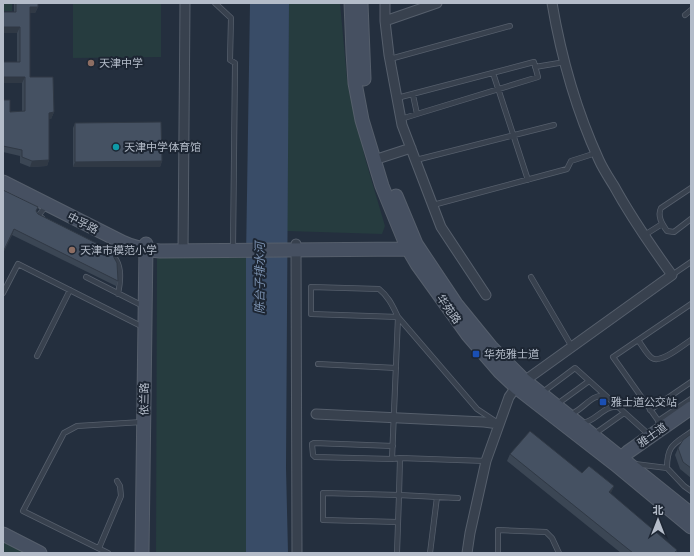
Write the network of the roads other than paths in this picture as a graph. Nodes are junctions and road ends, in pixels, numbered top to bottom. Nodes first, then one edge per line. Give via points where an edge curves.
1 (185, 3) edge
2 (215, 3) edge
3 (351, 3) edge
4 (361, 3) edge
5 (385, 3) edge
6 (437, 3) edge
7 (552, 3) edge
8 (691, 10) edge
9 (685, 14) dead end
10 (385, 21) junction
11 (510, 26) dead end
12 (390, 59) junction
13 (565, 62) junction
14 (535, 68) junction
15 (493, 73) junction
16 (498, 89) junction
17 (413, 95) junction
18 (397, 98) junction
19 (417, 114) junction
20 (401, 119) junction
21 (554, 124) dead end
22 (514, 135) junction
23 (411, 148) junction
24 (596, 153) junction
25 (378, 159) junction
26 (416, 160) junction
27 (3, 176) edge
28 (528, 180) junction
29 (3, 182) edge
30 (691, 188) edge
31 (47, 205) junction
32 (433, 205) junction
33 (45, 219) edge
34 (691, 220) edge
35 (662, 224) junction
36 (643, 236) junction
37 (404, 246) junction
38 (146, 247) junction
39 (295, 247) junction
40 (183, 248) junction
41 (236, 248) junction
42 (104, 250) edge
43 (690, 264) edge
44 (672, 275) junction
45 (531, 277) dead end
46 (86, 278) dead end
47 (70, 290) junction
48 (3, 293) edge
49 (118, 294) junction
50 (486, 294) dead end
51 (691, 304) edge
52 (144, 307) junction
53 (398, 317) junction
54 (145, 328) junction
55 (638, 340) junction
56 (691, 340) edge
57 (572, 347) junction
58 (37, 356) dead end
59 (318, 364) dead end
60 (396, 368) junction
61 (589, 381) junction
62 (691, 382) edge
63 (520, 383) junction
64 (541, 393) junction
65 (605, 396) junction
66 (691, 399) edge
67 (618, 407) junction
68 (691, 408) edge
69 (561, 409) junction
70 (650, 410) junction
71 (624, 413) junction
72 (316, 414) dead end
73 (691, 416) edge
74 (394, 417) junction
75 (144, 421) junction
76 (579, 423) junction
77 (499, 424) junction
78 (691, 432) edge
79 (655, 433) junction
80 (593, 435) junction
81 (393, 446) junction
82 (606, 451) junction
83 (400, 458) junction
84 (392, 459) junction
85 (624, 460) junction
86 (486, 461) junction
87 (667, 468) junction
88 (117, 481) dead end
89 (691, 491) edge
90 (399, 495) junction
91 (437, 498) junction
92 (458, 498) dead end
93 (691, 514) edge
94 (398, 522) junction
95 (691, 527) edge
96 (3, 534) edge
97 (99, 548) junction
98 (40, 553) edge
99 (108, 553) edge
100 (142, 553) edge
101 (296, 553) edge
102 (397, 553) edge
103 (430, 553) edge
104 (467, 553) edge
105 (498, 553) edge
106 (559, 553) edge

1 - 40 street
2 - 41 lane via 230,18 230,60 235,63
3 - 25 main road, 华苑路 via 355,82 362,120
4 - 25 main road, 华苑路 via 364,84
5 - 10 street
6 - 10 street
7 - 13 street
8 - 9 lane
10 - 12 street
11 - 12 lane
12 - 18 street
13 - 14 lane
13 - 24 street
14 - 15 lane via 534,62
14 - 16 lane via 538,77
15 - 16 lane
15 - 17 lane
16 - 19 lane
16 - 22 lane
17 - 18 lane
17 - 19 lane
18 - 20 street
19 - 20 lane
20 - 23 street
21 - 22 lane
22 - 26 lane
22 - 28 lane
23 - 25 street
23 - 26 street
24 - 28 lane via 571,161 567,169
24 - 36 street
25 - 37 main road, 华苑路 via 382,186
25 - 37 main road, 华苑路 via 405,218
26 - 32 street
27 - 38 main road, 中孚路
28 - 32 lane
29 - 31 main road, 中孚路
30 - 35 lane via 661,208 659,212
31 - 33 lane via 38,216
31 - 38 main road, 中孚路 via 133,247
32 - 50 street via 441,227
34 - 35 lane via 674,232 667,231
35 - 36 lane
36 - 44 street
37 - 39 main road
37 - 63 main road, 华苑路 via 422,262 468,335 491,363
38 - 40 main road, 中孚路
38 - 52 main road, 依兰路
39 - 41 main road, 中孚路
39 - 101 street
40 - 41 main road, 中孚路
42 - 49 lane via 111,253 120,271
43 - 44 lane
44 - 57 street
45 - 57 lane
46 - 49 lane
47 - 48 lane via 18,264
47 - 54 lane
47 - 58 lane
49 - 52 lane
51 - 55 lane
52 - 54 main road, 依兰路
53 - 53 lane via 392,304 379,289 311,287 311,314
53 - 60 lane
53 - 77 lane via 476,409
54 - 75 main road, 依兰路
55 - 56 lane via 656,360 662,359
55 - 70 lane via 613,357
57 - 63 street
59 - 60 lane
60 - 74 lane
61 - 64 lane via 575,368
61 - 65 lane
61 - 69 lane
62 - 70 lane
63 - 64 main road, 华苑路
63 - 77 street via 509,397
63 - 82 main road, 华苑路
64 - 69 main road, 华苑路
65 - 67 lane
65 - 69 lane via 598,396 571,414
66 - 79 lane
67 - 71 lane
67 - 76 lane via 607,409 587,423
68 - 79 main road, 雅士道
69 - 76 main road, 华苑路
70 - 79 lane
71 - 79 lane
71 - 80 lane
72 - 74 street
73 - 79 main road, 雅士道
74 - 77 street
74 - 81 lane
75 - 97 lane via 77,426 64,433 23,511
75 - 100 main road, 依兰路
76 - 80 main road, 华苑路
77 - 86 street
78 - 87 lane via 669,450
79 - 85 main road, 雅士道
80 - 82 main road, 华苑路
81 - 84 lane
81 - 84 lane via 312,444 315,457
82 - 85 main road, 华苑路
83 - 84 lane
83 - 86 lane
83 - 90 lane
85 - 87 lane
85 - 93 main road, 华苑路
85 - 95 main road, 华苑路
86 - 104 street
87 - 89 lane
88 - 97 lane via 121,496
90 - 91 lane
90 - 94 lane
90 - 94 lane via 323,493 323,520
91 - 92 lane
91 - 103 lane
94 - 102 lane
96 - 98 main road
97 - 99 lane
105 - 106 lane via 498,530 546,532

